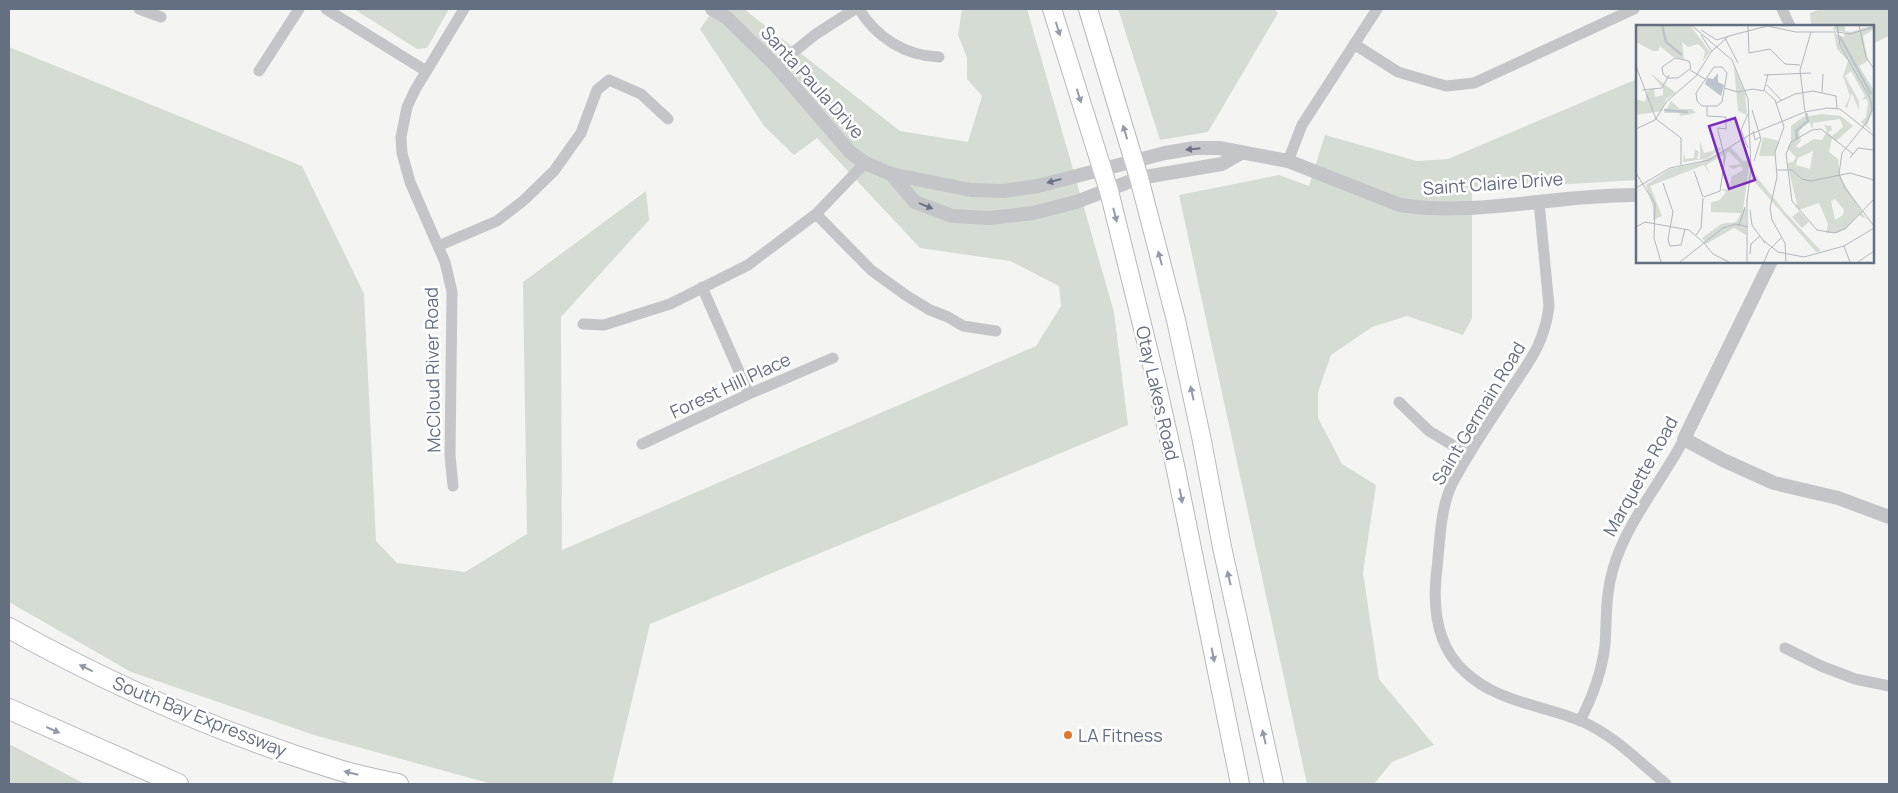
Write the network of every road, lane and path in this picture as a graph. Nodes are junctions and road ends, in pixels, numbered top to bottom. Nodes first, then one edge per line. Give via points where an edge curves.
1 (139, 9) edge
2 (298, 9) edge
3 (326, 9) edge
4 (464, 9) edge
5 (712, 9) edge
6 (855, 9) edge
7 (859, 9) edge
8 (1052, 9) edge
9 (1088, 9) edge
10 (1377, 9) edge
11 (1634, 9) edge
12 (1782, 9) edge
13 (1617, 13) edge
14 (161, 17) dead end
15 (1790, 25) edge
16 (1354, 44) junction
17 (939, 57) dead end
18 (776, 66) junction
19 (258, 71) dead end
20 (426, 71) junction
21 (668, 119) dead end
22 (1241, 153) junction
23 (1134, 161) junction
24 (1288, 162) junction
25 (865, 163) junction
26 (1101, 169) junction
27 (891, 174) junction
28 (1139, 178) junction
29 (1108, 191) junction
30 (1636, 195) edge
31 (1539, 202) junction
32 (816, 214) junction
33 (438, 246) junction
34 (1770, 262) edge
35 (702, 287) junction
36 (583, 324) dead end
37 (996, 332) dead end
38 (833, 358) dead end
39 (749, 394) junction
40 (1399, 402) dead end
41 (1684, 439) junction
42 (642, 444) dead end
43 (1469, 455) junction
44 (453, 486) dead end
45 (1889, 517) edge
46 (9, 628) edge
47 (1784, 648) dead end
48 (1889, 686) edge
49 (9, 709) edge
50 (1580, 721) junction
51 (178, 784) edge
52 (398, 784) edge
53 (1240, 784) edge
54 (1274, 784) edge
55 (1666, 784) edge

1 - 14 street
2 - 19 street
3 - 20 street
4 - 20 street, McCloud River Road
5 - 18 street, Santa Paula Drive via 727,18
6 - 18 street via 816,34
7 - 17 street via 868,23 892,43 922,56
8 -> 26 main road, Otay Lakes Road
23 -> 9 main road, Otay Lakes Road
10 - 16 street
11 - 13 street
12 - 15 street
13 - 16 street via 1474,83 1446,86 1398,72
16 - 24 street via 1302,125
18 - 25 street, Santa Paula Drive via 850,152
20 - 33 street, McCloud River Road via 407,107 401,137 402,153 410,182
21 - 33 street via 641,94 610,80 597,90 581,133 554,170 523,201 497,221
22 -> 23 street, Saint Claire Drive via 1219,148 1195,148
22 - 24 street, Saint Claire Drive
22 - 28 street via 1222,164
23 - 26 street, Santa Paula Drive
23 - 28 main road, Otay Lakes Road
24 - 31 street, Saint Claire Drive via 1409,206 1437,209
25 - 27 street, Santa Paula Drive
25 - 32 street
26 -> 27 street, Santa Paula Drive via 1038,186 1003,191 971,190
26 - 29 main road, Otay Lakes Road
27 -> 29 street, Santa Paula Drive via 916,202 952,216 990,218 1033,213
28 - 29 street, Santa Paula Drive
54 -> 28 main road, Otay Lakes Road via 1176,320
29 -> 53 main road, Otay Lakes Road via 1176,470
30 - 31 street, Saint Claire Drive via 1580,196
31 - 43 street, Saint Germain Road via 1549,306 1547,322 1538,348
32 - 35 street via 748,265
32 - 37 street via 871,270 907,296 963,326
33 - 44 street, McCloud River Road via 452,292 450,455
34 - 41 street, Marquette Road
35 - 36 street via 653,310 604,325
35 - 39 street
38 - 39 street, Forest Hill Place
39 - 42 street, Forest Hill Place
40 - 43 street via 1429,430
41 - 45 street via 1774,483 1838,498
41 - 50 street, Marquette Road via 1629,528 1621,547 1606,605 1605,644 1599,678
43 - 50 street, Saint Germain Road via 1452,484 1443,514 1434,600 1443,642 1454,661 1484,686 1528,705
52 -> 46 highway, South Bay Expressway via 341,770 198,718 106,678
47 - 48 street via 1855,679
49 -> 51 highway
50 - 55 street, Saint Germain Road via 1611,738

